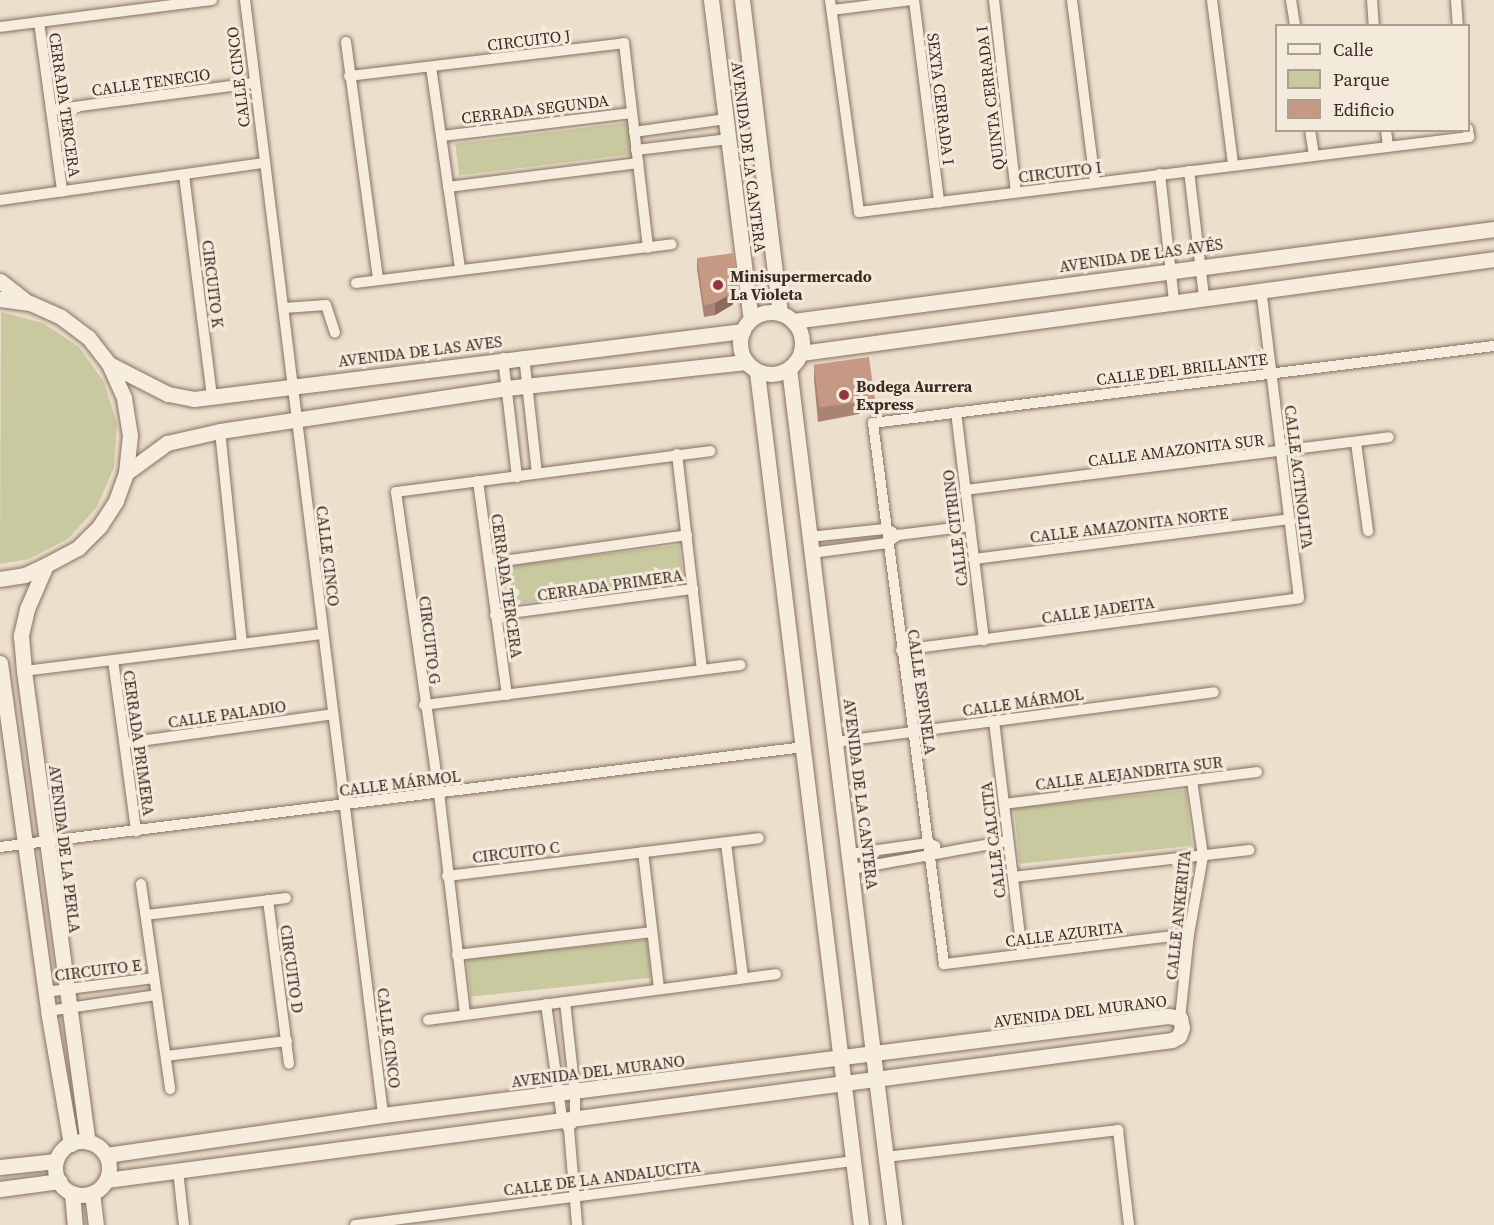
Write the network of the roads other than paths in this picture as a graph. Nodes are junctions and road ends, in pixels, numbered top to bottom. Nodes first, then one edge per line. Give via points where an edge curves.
1 (212, 0) edge
2 (244, 0) edge
3 (711, 0) edge
4 (742, 0) edge
5 (913, 0) edge
6 (994, 0) edge
7 (1072, 0) edge
8 (1212, 0) edge
9 (1292, 0) edge
10 (1371, 0) edge
11 (1456, 0) edge
12 (831, 5) edge
13 (39, 22) junction
14 (1295, 24) edge
15 (1374, 24) edge
16 (1458, 24) edge
17 (0, 27) edge
18 (346, 42) dead end
19 (431, 67) junction
20 (349, 76) junction
21 (254, 83) junction
22 (51, 110) junction
23 (632, 113) junction
24 (726, 119) junction
25 (634, 132) junction
26 (1310, 132) edge
27 (1386, 132) edge
28 (1468, 132) edge
29 (442, 136) junction
30 (729, 139) junction
31 (1388, 146) junction
32 (636, 150) junction
33 (1314, 155) junction
34 (264, 163) junction
35 (638, 163) junction
36 (1233, 165) junction
37 (1189, 171) junction
38 (1160, 174) junction
39 (184, 175) junction
40 (1095, 183) junction
41 (448, 187) junction
42 (62, 191) junction
43 (1016, 192) junction
44 (0, 200) edge
45 (939, 202) junction
46 (1494, 229) edge
47 (672, 244) dead end
48 (648, 248) junction
49 (1494, 259) edge
50 (1200, 265) junction
51 (460, 269) junction
52 (1171, 269) junction
53 (378, 280) junction
54 (0, 281) edge
55 (356, 283) dead end
56 (1261, 289) junction
57 (1204, 296) junction
58 (0, 299) edge
59 (1174, 300) junction
60 (30, 303) junction
61 (284, 308) junction
62 (787, 317) junction
63 (747, 325) junction
64 (335, 333) dead end
65 (1494, 346) edge
66 (801, 353) junction
67 (524, 356) junction
68 (503, 358) junction
69 (109, 364) junction
70 (752, 367) junction
71 (789, 368) junction
72 (1271, 373) junction
73 (292, 385) junction
74 (528, 385) junction
75 (507, 388) junction
76 (212, 396) junction
77 (956, 412) junction
78 (296, 419) junction
79 (873, 423) joint
80 (220, 431) junction
81 (1389, 437) dead end
82 (1356, 443) junction
83 (710, 451) dead end
84 (1281, 452) junction
85 (677, 454) junction
86 (126, 473) junction
87 (537, 473) junction
88 (517, 477) junction
89 (478, 481) junction
90 (965, 490) junction
91 (1289, 519) junction
92 (970, 526) junction
93 (885, 529) junction
94 (1368, 531) dead end
95 (687, 535) junction
96 (898, 535) junction
97 (809, 537) junction
98 (887, 543) junction
99 (811, 553) junction
100 (974, 560) junction
101 (489, 563) junction
102 (46, 565) junction
103 (0, 579) edge
104 (693, 589) junction
105 (1299, 598) joint
106 (495, 615) junction
107 (323, 634) junction
108 (984, 640) junction
109 (242, 644) junction
110 (901, 650) junction
111 (113, 660) junction
112 (740, 665) dead end
113 (702, 669) junction
114 (1, 670) edge
115 (24, 671) junction
116 (1214, 692) dead end
117 (507, 694) junction
118 (424, 705) junction
119 (333, 714) junction
120 (994, 721) junction
121 (911, 732) junction
122 (836, 742) junction
123 (125, 743) junction
124 (804, 747) junction
125 (1257, 772) dead end
126 (1192, 781) junction
127 (439, 794) junction
128 (1004, 804) junction
129 (345, 805) junction
130 (136, 831) junction
131 (759, 838) dead end
132 (1008, 841) junction
133 (46, 842) junction
134 (726, 843) junction
135 (928, 843) junction
136 (25, 844) junction
137 (0, 847) edge
138 (943, 850) junction
139 (1249, 850) dead end
140 (643, 852) junction
141 (1203, 856) junction
142 (931, 857) junction
143 (851, 861) junction
144 (447, 876) junction
145 (1013, 877) junction
146 (141, 884) dead end
147 (286, 898) dead end
148 (268, 900) junction
149 (146, 915) junction
150 (652, 932) junction
151 (1189, 934) junction
152 (1022, 954) junction
153 (457, 956) junction
154 (944, 964) joint
155 (776, 974) dead end
156 (743, 977) junction
157 (154, 978) junction
158 (659, 988) junction
159 (66, 990) junction
160 (45, 992) junction
161 (156, 995) junction
162 (565, 1002) junction
163 (546, 1004) junction
164 (68, 1009) junction
165 (48, 1011) junction
166 (465, 1014) junction
167 (1180, 1018) junction
168 (428, 1020) dead end
169 (287, 1041) junction
170 (874, 1055) junction
171 (166, 1056) junction
172 (842, 1059) junction
173 (289, 1064) dead end
174 (876, 1077) junction
175 (844, 1080) junction
176 (170, 1089) dead end
177 (575, 1092) junction
178 (558, 1094) junction
179 (383, 1115) junction
180 (569, 1121) junction
181 (88, 1142) junction
182 (71, 1144) junction
183 (106, 1155) junction
184 (886, 1157) junction
185 (56, 1161) junction
186 (853, 1161) junction
187 (0, 1167) edge
188 (178, 1170) junction
189 (106, 1180) junction
190 (59, 1182) junction
191 (0, 1189) edge
192 (72, 1193) junction
193 (92, 1193) junction
194 (573, 1197) junction
195 (381, 1223) edge
196 (75, 1225) edge
197 (96, 1225) edge
198 (184, 1225) edge
199 (355, 1225) edge
200 (577, 1225) edge
201 (861, 1225) edge
202 (894, 1225) edge
203 (1129, 1225) edge

1 - 13 street
2 - 21 street, CALLE CINCO
3 - 24 street, AVENIDA DE LA CANTERA
4 - 62 street, AVENIDA DE LA CANTERA
5 - 12 street
5 - 45 street, SEXTA CERRADA I
6 - 43 street, QUINTA CERRADA I
7 - 40 street
8 - 36 street
9 - 14 street
10 - 15 street
11 - 16 street
12 - 45 street, CIRCUITO I via 860,212
13 - 17 street
13 - 22 street, CERRADA TERCERA
18 - 20 street
19 - 20 street, CIRCUITO J
19 - 23 street, CIRCUITO J via 624,43
19 - 29 street
20 - 53 street
21 - 22 street, CALLE TENECIO
21 - 34 street, CALLE CINCO
22 - 42 street, CERRADA TERCERA
23 - 25 street, CIRCUITO J
23 - 29 street, CERRADA SEGUNDA
24 - 25 street
24 - 30 street, AVENIDA DE LA CANTERA
25 - 32 street, CIRCUITO J
26 - 33 street
27 - 31 street
28 - 31 street, CIRCUITO I via 1469,137
29 - 41 street
30 - 32 street
30 - 63 street, AVENIDA DE LA CANTERA
31 - 33 street, CIRCUITO I
32 - 35 street, CIRCUITO J
33 - 36 street, CIRCUITO I
34 - 39 street
34 - 61 street, CALLE CINCO
35 - 41 street
35 - 48 street, CIRCUITO J
36 - 37 street, CIRCUITO I
37 - 38 street, CIRCUITO I
37 - 50 street
38 - 40 street, CIRCUITO I
38 - 52 street
39 - 42 street
39 - 76 street, CIRCUITO K
40 - 43 street, CIRCUITO I
41 - 51 street
42 - 44 street
43 - 45 street, CIRCUITO I
46 - 50 street, AVENIDA DE LAS AVÉS
47 - 48 street
48 - 51 street
49 - 56 street
50 - 52 street, AVENIDA DE LAS AVÉS
50 - 57 street
51 - 53 street
52 - 59 street
52 - 62 street, AVENIDA DE LAS AVÉS
53 - 55 street
54 - 60 street
56 - 57 street
56 - 72 street, CALLE ACTINOLITA
57 - 59 street
58 - 60 street
59 - 66 street
60 - 69 street via 88,337
61 - 64 street via 326,305
61 - 73 street, CALLE CINCO
62 - 63 street via 770,312
62 - 66 street via 801,336
63 - 67 street, AVENIDA DE LAS AVES
63 - 70 street via 740,341
65 - 72 street, CALLE DEL BRILLANTE
66 - 71 street
67 - 68 street, AVENIDA DE LAS AVES
67 - 74 street
68 - 73 street, AVENIDA DE LAS AVES
68 - 75 street
69 - 76 street, AVENIDA DE LAS AVES via 168,394 194,399
69 - 86 street via 124,398 130,435
70 - 71 street via 769,374
70 - 74 street
70 - 124 street
71 - 97 street, AVENIDA DE LA CANTERA
72 - 77 street, CALLE DEL BRILLANTE
72 - 84 street, CALLE ACTINOLITA
73 - 76 street, AVENIDA DE LAS AVES
73 - 78 street, CALLE CINCO
74 - 75 street
74 - 87 street
75 - 78 street
75 - 88 street
77 - 79 street, CALLE DEL BRILLANTE
77 - 90 street, CALLE CITRINO
78 - 80 street
78 - 107 street, CALLE CINCO
79 - 93 street, CALLE ESPINELA
80 - 86 street via 167,443
80 - 109 street
81 - 82 street, CALLE AMAZONITA SUR
82 - 84 street, CALLE AMAZONITA SUR
82 - 94 street
83 - 85 street, CIRCUITO G
84 - 90 street, CALLE AMAZONITA SUR
84 - 91 street, CALLE ACTINOLITA
85 - 87 street, CIRCUITO G
85 - 95 street
86 - 102 street via 116,501 99,526 78,548
87 - 88 street, CIRCUITO G
88 - 89 street, CIRCUITO G
89 - 101 street, CERRADA TERCERA
89 - 118 street, CIRCUITO G via 396,492
90 - 92 street, CALLE CITRINO
91 - 100 street, CALLE AMAZONITA NORTE
91 - 105 street, CALLE ACTINOLITA
92 - 96 street
92 - 100 street, CALLE CITRINO
93 - 96 street
93 - 97 street
93 - 98 street, CALLE ESPINELA
95 - 101 street
95 - 104 street
96 - 98 street
97 - 99 street, AVENIDA DE LA CANTERA
98 - 99 street
98 - 110 street, CALLE ESPINELA
99 - 122 street, AVENIDA DE LA CANTERA
100 - 108 street, CALLE CITRINO
101 - 106 street, CERRADA TERCERA
102 - 103 street via 25,575
102 - 115 street, AVENIDA DE LA PERLA via 27,609 21,636
104 - 106 street, CERRADA PRIMERA
104 - 113 street
105 - 108 street, CALLE JADEITA
106 - 117 street, CERRADA TERCERA
107 - 109 street
107 - 119 street, CALLE CINCO
108 - 110 street, CALLE JADEITA
109 - 111 street
110 - 121 street, CALLE ESPINELA
111 - 115 street
111 - 123 street, CERRADA PRIMERA
112 - 113 street, CIRCUITO G
113 - 117 street, CIRCUITO G
114 - 136 street
115 - 133 street, AVENIDA DE LA PERLA
116 - 120 street, CALLE MÁRMOL
117 - 118 street, CIRCUITO G
118 - 127 street
119 - 123 street, CALLE PALADIO
119 - 129 street, CALLE CINCO
120 - 121 street, CALLE MÁRMOL
120 - 128 street, CALLE CALCITA
121 - 122 street, CALLE MÁRMOL
121 - 135 street, CALLE ESPINELA
122 - 143 street, AVENIDA DE LA CANTERA
123 - 130 street, CERRADA PRIMERA
124 - 127 street, CALLE MÁRMOL
124 - 172 street
125 - 126 street, CALLE ALEJANDRITA SUR
126 - 128 street, CALLE ALEJANDRITA SUR
126 - 141 street, CALLE ANKERITA
127 - 129 street, CALLE MÁRMOL
127 - 144 street
128 - 132 street, CALLE CALCITA
129 - 130 street, CALLE MÁRMOL
129 - 179 street, CALLE CINCO
130 - 133 street, CALLE MÁRMOL
131 - 134 street, CIRCUITO C
132 - 138 street
132 - 145 street, CALLE CALCITA
133 - 136 street, CALLE MÁRMOL
133 - 159 street, AVENIDA DE LA PERLA
134 - 140 street, CIRCUITO C
134 - 156 street
135 - 138 street
135 - 142 street, CALLE ESPINELA
135 - 143 street
136 - 137 street, CALLE MÁRMOL
136 - 160 street
138 - 142 street
139 - 141 street
140 - 144 street, CIRCUITO C
140 - 150 street
141 - 145 street
141 - 151 street, CALLE ANKERITA
142 - 143 street
142 - 154 street, CALLE ESPINELA
143 - 170 street, AVENIDA DE LA CANTERA
144 - 153 street
145 - 152 street, CALLE CALCITA
146 - 149 street
147 - 148 street
148 - 149 street
148 - 169 street, CIRCUITO D
149 - 157 street
150 - 153 street
150 - 158 street
151 - 152 street, CALLE AZURITA
151 - 167 street, CALLE ANKERITA
152 - 154 street, CALLE AZURITA
153 - 166 street
155 - 156 street
156 - 158 street
157 - 159 street, CIRCUITO E
157 - 161 street
158 - 162 street
159 - 160 street, CIRCUITO E
159 - 164 street, AVENIDA DE LA PERLA
160 - 165 street
161 - 164 street
161 - 171 street
162 - 163 street
162 - 177 street
163 - 166 street
163 - 178 street
164 - 165 street
164 - 181 street, AVENIDA DE LA PERLA
165 - 182 street
166 - 168 street
167 - 170 street, AVENIDA DEL MURANO via 1168,1016
167 - 174 street, AVENIDA DEL MURANO via 1179,1036 1172,1040
169 - 171 street
169 - 173 street, CIRCUITO D
170 - 172 street, AVENIDA DEL MURANO
170 - 174 street, AVENIDA DE LA CANTERA
171 - 176 street
172 - 175 street
172 - 177 street, AVENIDA DEL MURANO
174 - 175 street, AVENIDA DEL MURANO
174 - 184 street, AVENIDA DE LA CANTERA
175 - 180 street, AVENIDA DEL MURANO
175 - 186 street
177 - 178 street, AVENIDA DEL MURANO
177 - 180 street
178 - 179 street, AVENIDA DEL MURANO
178 - 180 street
179 - 183 street, AVENIDA DEL MURANO
180 - 188 street, AVENIDA DEL MURANO
180 - 194 street
181 - 182 street
181 - 183 street
182 - 185 street
183 - 189 street
184 - 202 street, AVENIDA DE LA CANTERA
184 - 203 street via 1118,1130
185 - 187 street
185 - 190 street
186 - 194 street, CALLE DE LA ANDALUCITA
186 - 201 street
188 - 189 street, AVENIDA DEL MURANO
188 - 198 street
189 - 193 street
190 - 191 street
190 - 192 street
192 - 193 street
192 - 196 street
193 - 197 street
194 - 195 street, CALLE DE LA ANDALUCITA
194 - 200 street
195 - 199 street, CALLE DE LA ANDALUCITA

